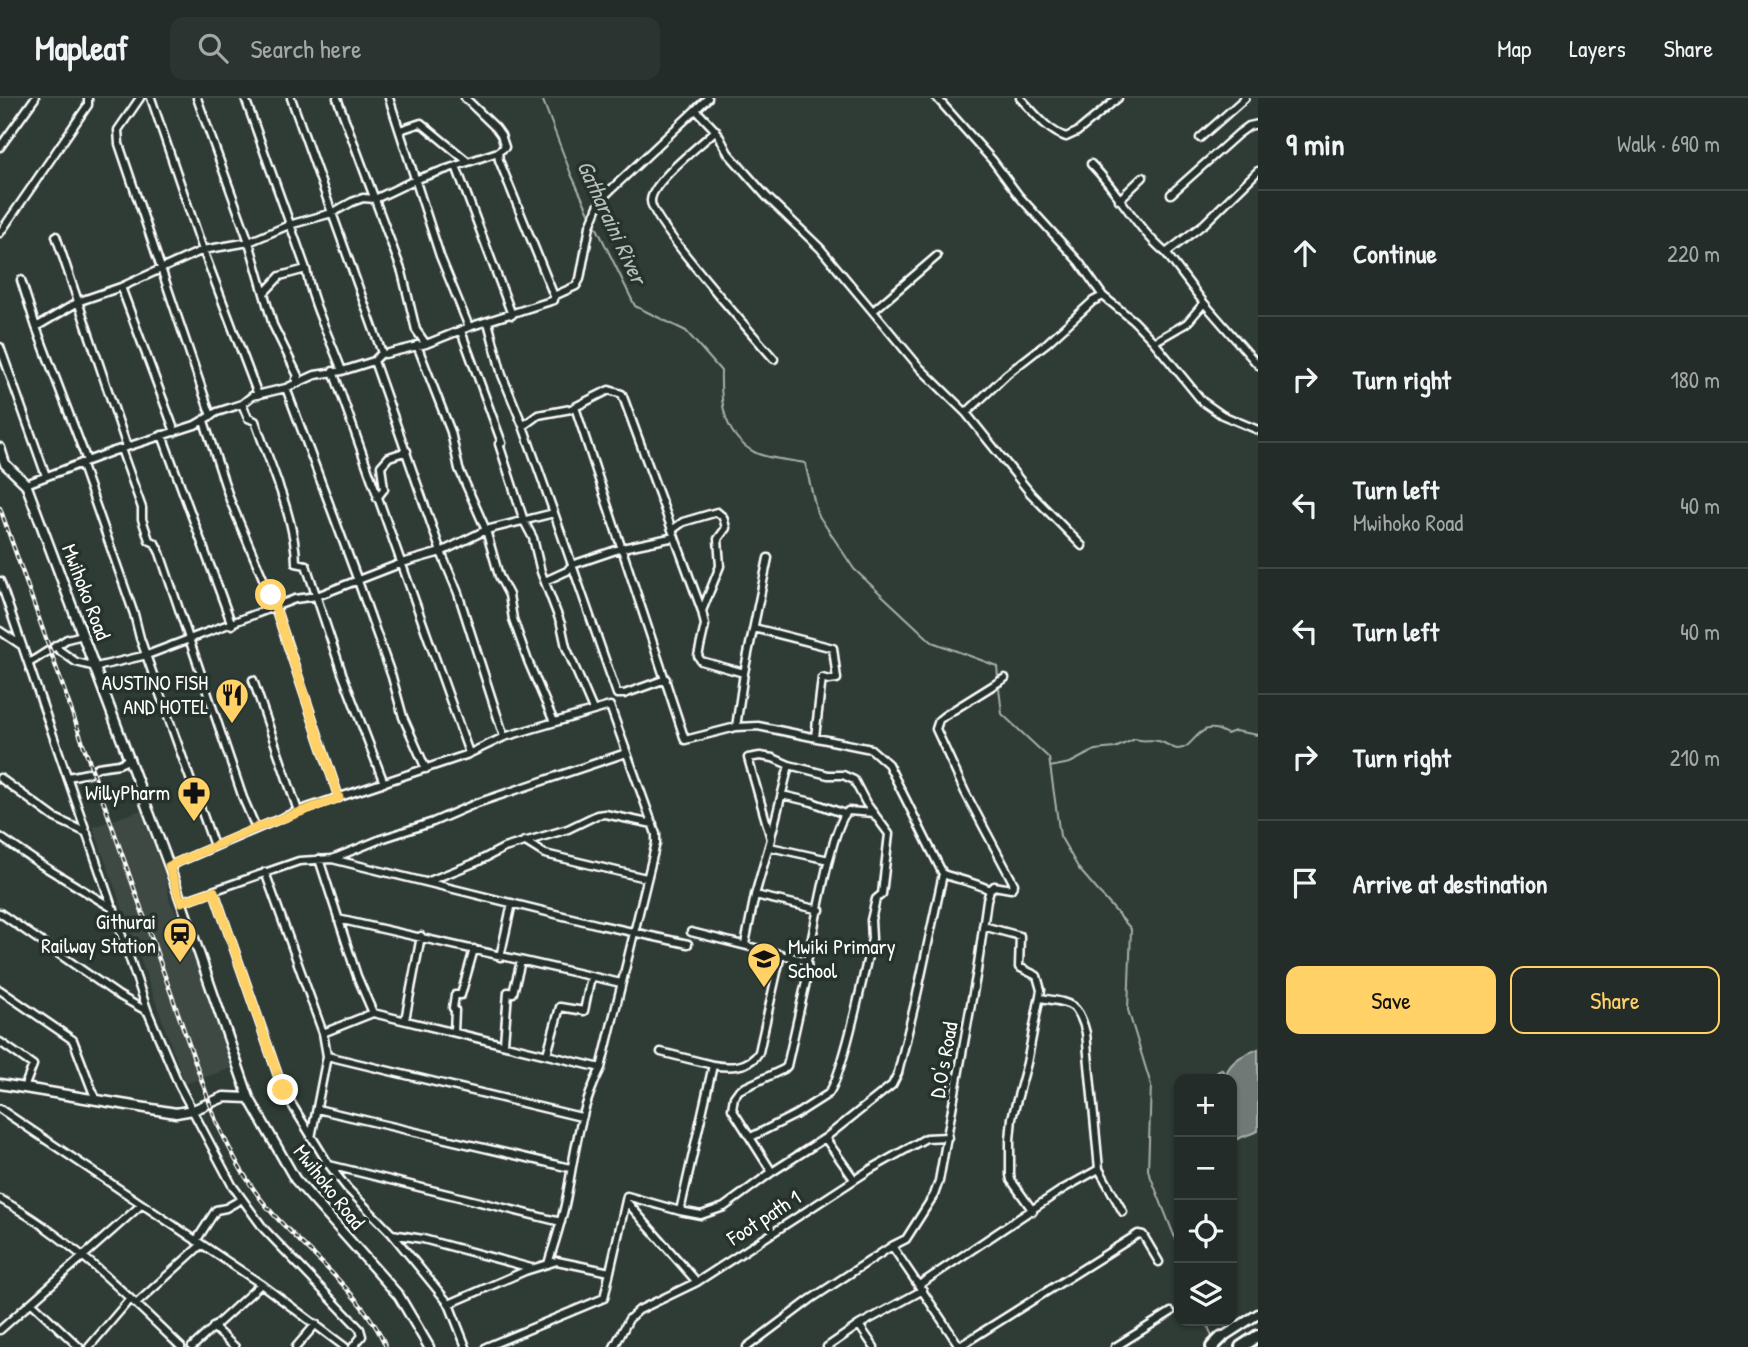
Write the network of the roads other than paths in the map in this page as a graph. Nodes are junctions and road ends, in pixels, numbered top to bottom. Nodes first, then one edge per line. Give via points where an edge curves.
1 (35, 98) edge
2 (89, 98) edge
3 (140, 98) edge
4 (151, 98) edge
5 (197, 98) edge
6 (245, 98) edge
7 (291, 98) edge
8 (337, 98) edge
9 (389, 98) edge
10 (465, 98) edge
11 (708, 98) edge
12 (937, 98) edge
13 (1020, 98) edge
14 (1118, 98) edge
15 (1245, 98) edge
16 (696, 110) junction
17 (1258, 124) edge
18 (400, 130) junction
19 (716, 130) junction
20 (1200, 138) dead end
21 (0, 147) edge
22 (498, 152) junction
23 (467, 161) junction
24 (1091, 164) dead end
25 (456, 166) junction
26 (1258, 171) edge
27 (1143, 177) dead end
28 (417, 179) junction
29 (1171, 194) dead end
30 (375, 199) junction
31 (1119, 200) junction
32 (332, 213) junction
33 (289, 226) junction
34 (0, 233) edge
35 (56, 236) dead end
36 (249, 242) junction
37 (203, 250) junction
38 (1166, 253) junction
39 (937, 256) dead end
40 (162, 268) junction
41 (306, 269) junction
42 (21, 280) dead end
43 (121, 287) junction
44 (265, 292) junction
45 (554, 296) junction
46 (1103, 296) junction
47 (80, 302) junction
48 (1205, 303) junction
49 (873, 311) junction
50 (512, 315) junction
51 (488, 322) junction
52 (36, 327) junction
53 (469, 327) junction
54 (461, 331) junction
55 (1154, 342) junction
56 (426, 344) junction
57 (416, 345) junction
58 (0, 347) edge
59 (382, 353) junction
60 (774, 359) dead end
61 (374, 361) junction
62 (1258, 365) edge
63 (333, 371) junction
64 (342, 371) junction
65 (298, 383) junction
66 (286, 388) junction
67 (258, 394) junction
68 (242, 404) junction
69 (575, 407) junction
70 (966, 413) junction
71 (211, 416) junction
72 (1258, 420) edge
73 (204, 421) junction
74 (523, 426) junction
75 (1249, 426) junction
76 (1258, 430) edge
77 (174, 432) junction
78 (162, 435) junction
79 (0, 448) edge
80 (124, 448) junction
81 (407, 451) junction
82 (84, 462) junction
83 (46, 477) junction
84 (26, 484) junction
85 (377, 498) junction
86 (554, 513) junction
87 (524, 522) junction
88 (486, 530) junction
89 (673, 533) junction
90 (1082, 546) dead end
91 (621, 548) junction
92 (440, 552) junction
93 (768, 558) dead end
94 (402, 563) junction
95 (572, 565) junction
96 (358, 581) junction
97 (545, 581) junction
98 (1, 585) edge
99 (317, 596) junction
100 (275, 607) junction
101 (702, 611) junction
102 (232, 625) junction
103 (754, 628) junction
104 (0, 631) edge
105 (83, 635) junction
106 (189, 638) junction
107 (56, 645) junction
108 (22, 646) junction
109 (147, 655) junction
110 (29, 663) junction
111 (96, 667) junction
112 (744, 673) junction
113 (1005, 678) dead end
114 (666, 679) junction
115 (253, 680) dead end
116 (593, 710) junction
117 (554, 722) junction
118 (736, 727) junction
119 (504, 737) junction
120 (815, 737) junction
121 (469, 753) junction
122 (626, 753) junction
123 (130, 758) junction
124 (789, 765) junction
125 (426, 769) junction
126 (68, 777) junction
127 (0, 778) edge
128 (384, 783) junction
129 (782, 795) junction
130 (339, 798) junction
131 (298, 811) junction
132 (874, 813) junction
133 (845, 814) junction
134 (653, 824) junction
135 (256, 828) junction
136 (87, 833) junction
137 (0, 837) edge
138 (771, 839) junction
139 (524, 841) junction
140 (214, 846) junction
141 (770, 848) junction
142 (319, 859) junction
143 (332, 859) junction
144 (829, 860) junction
145 (169, 866) junction
146 (265, 872) junction
147 (943, 874) junction
148 (646, 878) junction
149 (427, 881) junction
150 (990, 890) junction
151 (214, 891) junction
152 (755, 895) junction
153 (181, 902) junction
154 (512, 903) junction
155 (114, 909) junction
156 (820, 910) junction
157 (0, 914) edge
158 (338, 919) junction
159 (983, 926) junction
160 (634, 932) junction
161 (691, 932) dead end
162 (421, 936) junction
163 (688, 944) dead end
164 (745, 944) junction
165 (474, 949) junction
166 (781, 954) junction
167 (500, 957) junction
168 (521, 961) junction
169 (807, 961) junction
170 (591, 976) junction
171 (621, 983) junction
172 (0, 990) edge
173 (1040, 998) junction
174 (148, 1012) junction
175 (373, 1013) junction
176 (405, 1020) junction
177 (454, 1032) junction
178 (323, 1033) junction
179 (0, 1042) edge
180 (504, 1044) junction
181 (661, 1052) dead end
182 (547, 1054) junction
183 (327, 1056) junction
184 (713, 1065) junction
185 (601, 1068) junction
186 (0, 1084) edge
187 (24, 1088) junction
188 (249, 1098) junction
189 (96, 1100) junction
190 (0, 1109) edge
191 (317, 1109) junction
192 (193, 1110) junction
193 (581, 1117) junction
194 (751, 1137) junction
195 (948, 1137) junction
196 (311, 1138) junction
197 (825, 1138) junction
198 (329, 1165) junction
199 (570, 1168) junction
200 (1099, 1168) junction
201 (772, 1172) junction
202 (854, 1180) junction
203 (0, 1199) edge
204 (243, 1199) junction
205 (626, 1201) junction
206 (141, 1205) junction
207 (680, 1211) junction
208 (1033, 1211) junction
209 (1123, 1212) dead end
210 (561, 1222) junction
211 (392, 1234) junction
212 (198, 1243) junction
213 (892, 1246) junction
214 (83, 1258) junction
215 (1159, 1262) dead end
216 (548, 1264) junction
217 (533, 1269) junction
218 (610, 1272) junction
219 (697, 1282) junction
220 (261, 1284) junction
221 (921, 1287) junction
222 (133, 1301) junction
223 (32, 1303) junction
224 (449, 1304) junction
225 (1171, 1312) dead end
226 (1258, 1314) edge
227 (316, 1324) junction
228 (859, 1325) junction
229 (213, 1327) junction
230 (0, 1330) edge
231 (1258, 1336) edge
232 (1222, 1337) joint
233 (960, 1346) edge
234 (79, 1347) edge
235 (89, 1347) edge
236 (181, 1347) edge
237 (192, 1347) edge
238 (235, 1347) edge
239 (296, 1347) edge
240 (345, 1347) edge
241 (353, 1347) edge
242 (429, 1347) edge
243 (466, 1347) edge
244 (486, 1347) edge
245 (614, 1347) edge
246 (747, 1347) edge
247 (827, 1347) edge
248 (874, 1347) edge
249 (1115, 1347) edge
250 (1210, 1347) edge
251 (1241, 1347) edge

1 - 21 street
2 - 34 street
3 - 40 street via 118,136
4 - 37 street
5 - 36 street
6 - 33 street
7 - 32 street
8 - 30 street
9 - 18 street
10 - 22 street via 501,135 505,147
11 - 16 street
12 - 46 street
13 - 14 street via 1054,132 1066,137
15 - 20 street
16 - 19 street
16 - 45 street via 601,199 590,226 580,279 576,286
17 - 29 street via 1238,134
18 - 23 street via 421,123
18 - 28 street
19 - 49 street via 728,153 820,248
19 - 60 street via 662,179 650,200 680,248
22 - 23 street
22 - 45 street
23 - 25 street
24 - 31 street
25 - 28 street
25 - 50 street
26 - 38 street via 1205,223
27 - 31 street
28 - 30 street
28 - 53 street via 440,256
30 - 32 street via 363,198
30 - 56 street via 402,272 416,330
31 - 38 street
32 - 33 street
32 - 59 street
33 - 36 street
33 - 41 street
35 - 47 street
36 - 37 street
36 - 44 street
37 - 40 street
37 - 67 street
38 - 48 street
39 - 49 street
40 - 43 street
40 - 71 street
41 - 44 street via 280,276
41 - 64 street via 310,294
42 - 52 street
43 - 47 street
43 - 77 street
44 - 65 street via 273,325
45 - 50 street via 550,303
46 - 55 street
46 - 70 street
47 - 52 street
47 - 80 street
48 - 55 street via 1187,323
48 - 62 street
49 - 70 street via 920,368
50 - 51 street
51 - 53 street
51 - 74 street via 502,375
52 - 82 street
53 - 54 street
54 - 56 street
54 - 87 street via 502,443
55 - 75 street via 1202,401
56 - 57 street
57 - 59 street
57 - 88 street via 451,432 458,469
58 - 83 street
59 - 61 street
61 - 64 street
61 - 81 street
63 - 64 street
63 - 65 street
63 - 85 street
65 - 66 street
66 - 67 street
66 - 96 street
67 - 68 street
68 - 71 street
68 - 99 street via 248,418 255,421 271,461 296,547 296,563 306,565
69 - 74 street via 538,415
69 - 89 street via 609,390 622,394
69 - 91 street
70 - 90 street via 1031,494
71 - 73 street
72 - 75 street
73 - 77 street
73 - 100 street via 230,500
74 - 86 street
75 - 76 street
77 - 78 street
78 - 80 street
78 - 102 street
79 - 84 street, Mwihoko Road via 5,464
80 - 82 street
80 - 106 street via 149,540 160,553
81 - 85 street via 389,457 381,466 384,489
81 - 92 street
82 - 83 street
82 - 109 street
83 - 84 street
84 - 105 street, Mwihoko Road
85 - 94 street
86 - 87 street
86 - 95 street
87 - 88 street
87 - 97 street
88 - 92 street
88 - 117 street via 513,619
89 - 91 street
89 - 101 street
89 - 101 street via 683,522 717,512 724,520 726,528 718,539 720,566
91 - 95 street
91 - 114 street
92 - 94 street
92 - 119 street via 458,593
93 - 103 street
94 - 96 street
94 - 121 street
95 - 97 street
95 - 114 street via 618,696
96 - 99 street
96 - 125 street via 403,717
97 - 116 street
98 - 108 street
99 - 100 street
99 - 128 street
100 - 102 street
100 - 130 street
101 - 112 street via 705,625 698,656
102 - 106 street
103 - 112 street
103 - 120 street via 833,648 837,679 822,678
104 - 108 street
105 - 107 street
105 - 111 street, Mwihoko Road
106 - 109 street
106 - 135 street
107 - 110 street
107 - 111 street via 76,662
108 - 110 street
109 - 111 street
109 - 140 street
110 - 126 street
111 - 123 street, Mwihoko Road
112 - 118 street
113 - 150 street via 944,716 936,729 1014,884 1011,889 994,886
114 - 118 street via 685,740
115 - 131 street
116 - 117 street
116 - 122 street via 610,706
117 - 119 street
118 - 120 street via 758,726
119 - 121 street
120 - 147 street via 871,749 888,764
121 - 125 street
122 - 134 street
122 - 143 street via 477,803
123 - 126 street
123 - 145 street, Mwihoko Road
124 - 129 street
124 - 132 street via 854,780
124 - 138 street via 760,755 748,758
125 - 128 street
126 - 136 street
127 - 136 street via 55,818
128 - 130 street
129 - 133 street
129 - 138 street
130 - 131 street
131 - 135 street
132 - 133 street
132 - 194 street via 888,834 881,894 874,905 872,939 832,1089 795,1115
133 - 144 street
134 - 139 street via 605,814
134 - 148 street via 656,843
135 - 140 street
136 - 155 street
137 - 155 street
138 - 141 street
139 - 148 street via 545,854
139 - 149 street
140 - 145 street
141 - 144 street
141 - 152 street
142 - 143 street
142 - 146 street
142 - 158 street
143 - 149 street
144 - 156 street
145 - 153 street, Mwihoko Road
146 - 151 street
146 - 178 street
147 - 150 street
147 - 197 street via 897,1077 889,1089
148 - 160 street
149 - 154 street
150 - 159 street, D.O's Road
151 - 153 street
151 - 196 street via 283,1090
152 - 156 street
152 - 164 street
153 - 188 street, Mwihoko Road
154 - 160 street
154 - 167 street
155 - 174 street
156 - 169 street
157 - 174 street
158 - 162 street
158 - 175 street
159 - 173 street via 1020,936 1019,967 1037,976
159 - 195 street, D.O's Road
160 - 163 street
160 - 171 street
161 - 164 street
162 - 165 street
162 - 176 street
164 - 166 street
165 - 167 street
165 - 177 street via 461,995 455,995
166 - 169 street
166 - 184 street via 759,1052 728,1068
167 - 168 street
168 - 170 street
168 - 180 street via 513,993 508,992
169 - 194 street via 787,1066 739,1090 734,1097 732,1110
170 - 171 street
170 - 182 street via 584,1012 560,1007
171 - 185 street
172 - 189 street via 73,1040
173 - 200 street via 1070,1004 1082,1016
173 - 208 street via 1010,1140 1011,1180
174 - 192 street
175 - 176 street
175 - 178 street
176 - 177 street
177 - 180 street
178 - 183 street
179 - 187 street via 33,1065
180 - 182 street
181 - 184 street
182 - 185 street
183 - 191 street
183 - 193 street
184 - 207 street
185 - 193 street
186 - 187 street
187 - 189 street
188 - 192 street via 224,1097
188 - 242 street, Mwihoko Road via 295,1179 399,1296
189 - 192 street via 162,1112
190 - 206 street
191 - 196 street
191 - 199 street
192 - 204 street
193 - 199 street
194 - 201 street
195 - 202 street, Foot path 1 via 926,1138
195 - 213 street, D.O's Road via 934,1195 906,1239
196 - 198 street
197 - 201 street
197 - 202 street
198 - 210 street
198 - 211 street
199 - 210 street
200 - 208 street
200 - 209 street
201 - 207 street via 718,1210 701,1215
202 - 219 street, Foot path 1
203 - 214 street via 26,1213
204 - 212 street via 216,1209
204 - 241 street via 264,1228 360,1329 362,1335
205 - 207 street via 627,1196
205 - 218 street
205 - 219 street
206 - 212 street
206 - 214 street
208 - 221 street
210 - 216 street
211 - 217 street
211 - 224 street
212 - 220 street
212 - 222 street
213 - 221 street
213 - 246 street, D.O's Road
214 - 222 street
214 - 223 street
215 - 233 street via 1138,1234
216 - 217 street
216 - 218 street via 557,1261
217 - 224 street
218 - 244 street via 602,1300
219 - 245 street, Foot path 1 via 639,1310
220 - 227 street
220 - 229 street
221 - 228 street
221 - 233 street
222 - 235 street
222 - 236 street
223 - 230 street
223 - 234 street
224 - 243 street
225 - 249 street
226 - 232 street
227 - 239 street
227 - 240 street
228 - 247 street
228 - 248 street
229 - 237 street
229 - 238 street
231 - 251 highway
232 - 250 highway

